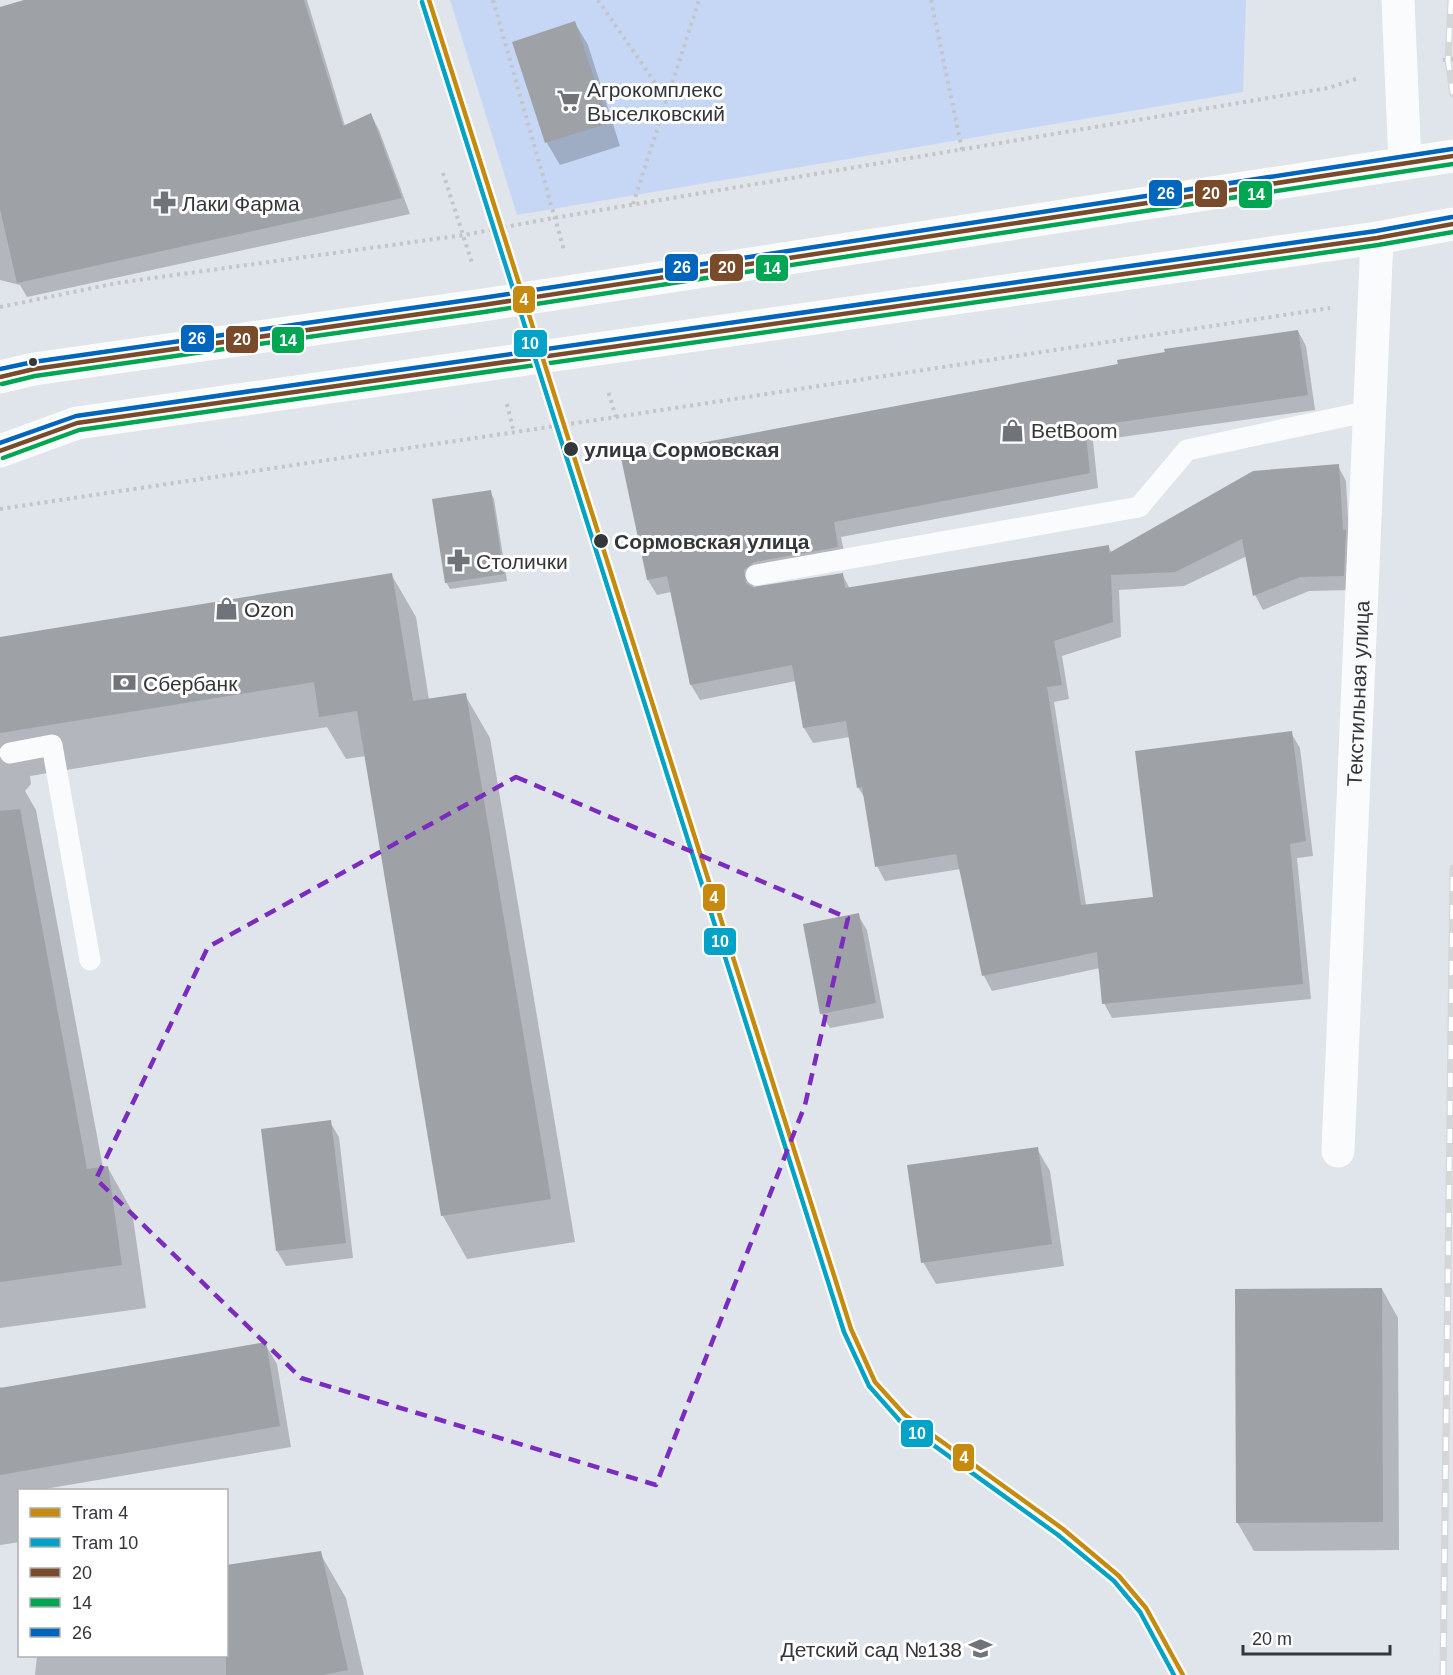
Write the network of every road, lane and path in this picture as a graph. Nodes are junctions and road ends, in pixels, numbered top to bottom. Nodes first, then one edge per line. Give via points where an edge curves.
1 (493, 0) edge
2 (598, 0) edge
3 (699, 0) edge
4 (931, 0) edge
5 (1398, 0) edge
6 (1328, 88) dead end
7 (667, 100) junction
8 (962, 150) junction
9 (1453, 156) edge
10 (1405, 163) junction
11 (443, 173) dead end
12 (633, 204) junction
13 (553, 218) junction
14 (1453, 224) edge
15 (464, 235) junction
16 (1377, 238) junction
17 (1375, 302) junction
18 (0, 308) edge
19 (0, 377) edge
20 (1370, 411) junction
21 (616, 417) dead end
22 (0, 451) edge
23 (756, 575) dead end
24 (10, 753) dead end
25 (90, 960) dead end
26 (1338, 1151) dead end

1 - 13 path
2 - 7 path
3 - 7 path
4 - 8 path
5 - 10 main road
6 - 8 path
7 - 12 path
8 - 12 path
9 - 10 main road
10 - 19 main road
11 - 15 path
12 - 13 path
13 - 15 path
14 - 16 main road
15 - 18 path via 117,283
16 - 17 main road, Текстильная улица
16 - 22 main road via 77,423
17 - 20 main road, Текстильная улица
17 - 21 path
20 - 23 lane via 1187,450 1139,507
20 - 26 main road, Текстильная улица
24 - 25 lane via 52,745

